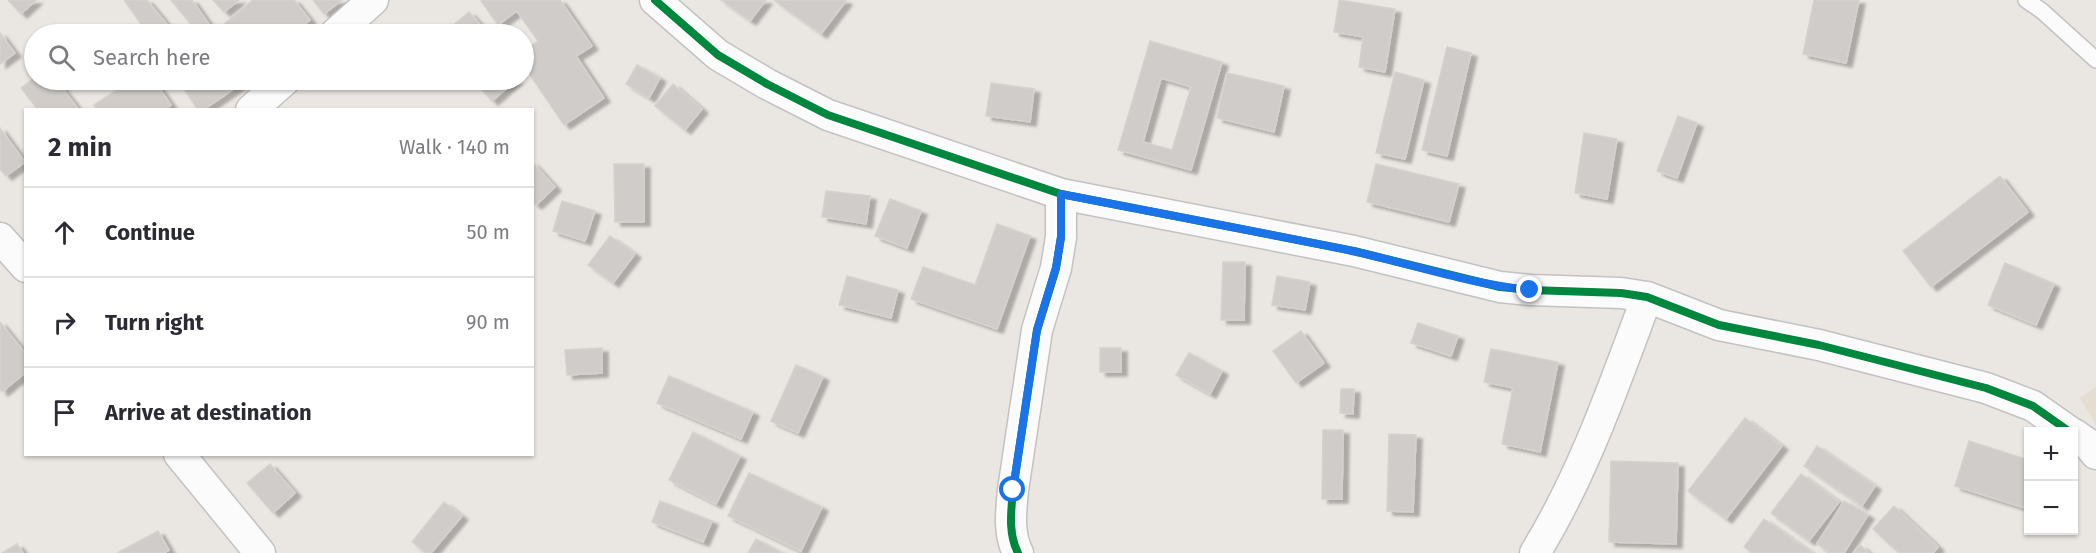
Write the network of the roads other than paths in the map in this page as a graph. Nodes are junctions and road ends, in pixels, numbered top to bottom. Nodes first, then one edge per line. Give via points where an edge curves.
1 (373, 0) edge
2 (2026, 0) edge
3 (672, 6) edge
4 (345, 24) edge
5 (2096, 60) edge
6 (274, 90) edge
7 (254, 108) edge
8 (1061, 194) junction
9 (0, 238) edge
10 (24, 265) edge
11 (1647, 297) junction
12 (2063, 427) edge
13 (2078, 437) edge
14 (2096, 454) edge
15 (181, 456) edge
16 (260, 553) edge
17 (1018, 553) edge
18 (1534, 553) edge

1 - 4 street
2 - 5 lane
3 - 8 street via 718,55 828,115
6 - 7 street
8 - 11 street via 1354,251 1500,287
8 - 17 street via 1056,268 1037,330 1013,490 1012,541
9 - 10 street
11 - 12 street via 1719,325 1986,387 2033,406
11 - 18 street via 1593,442 1556,519
13 - 14 street
15 - 16 street

